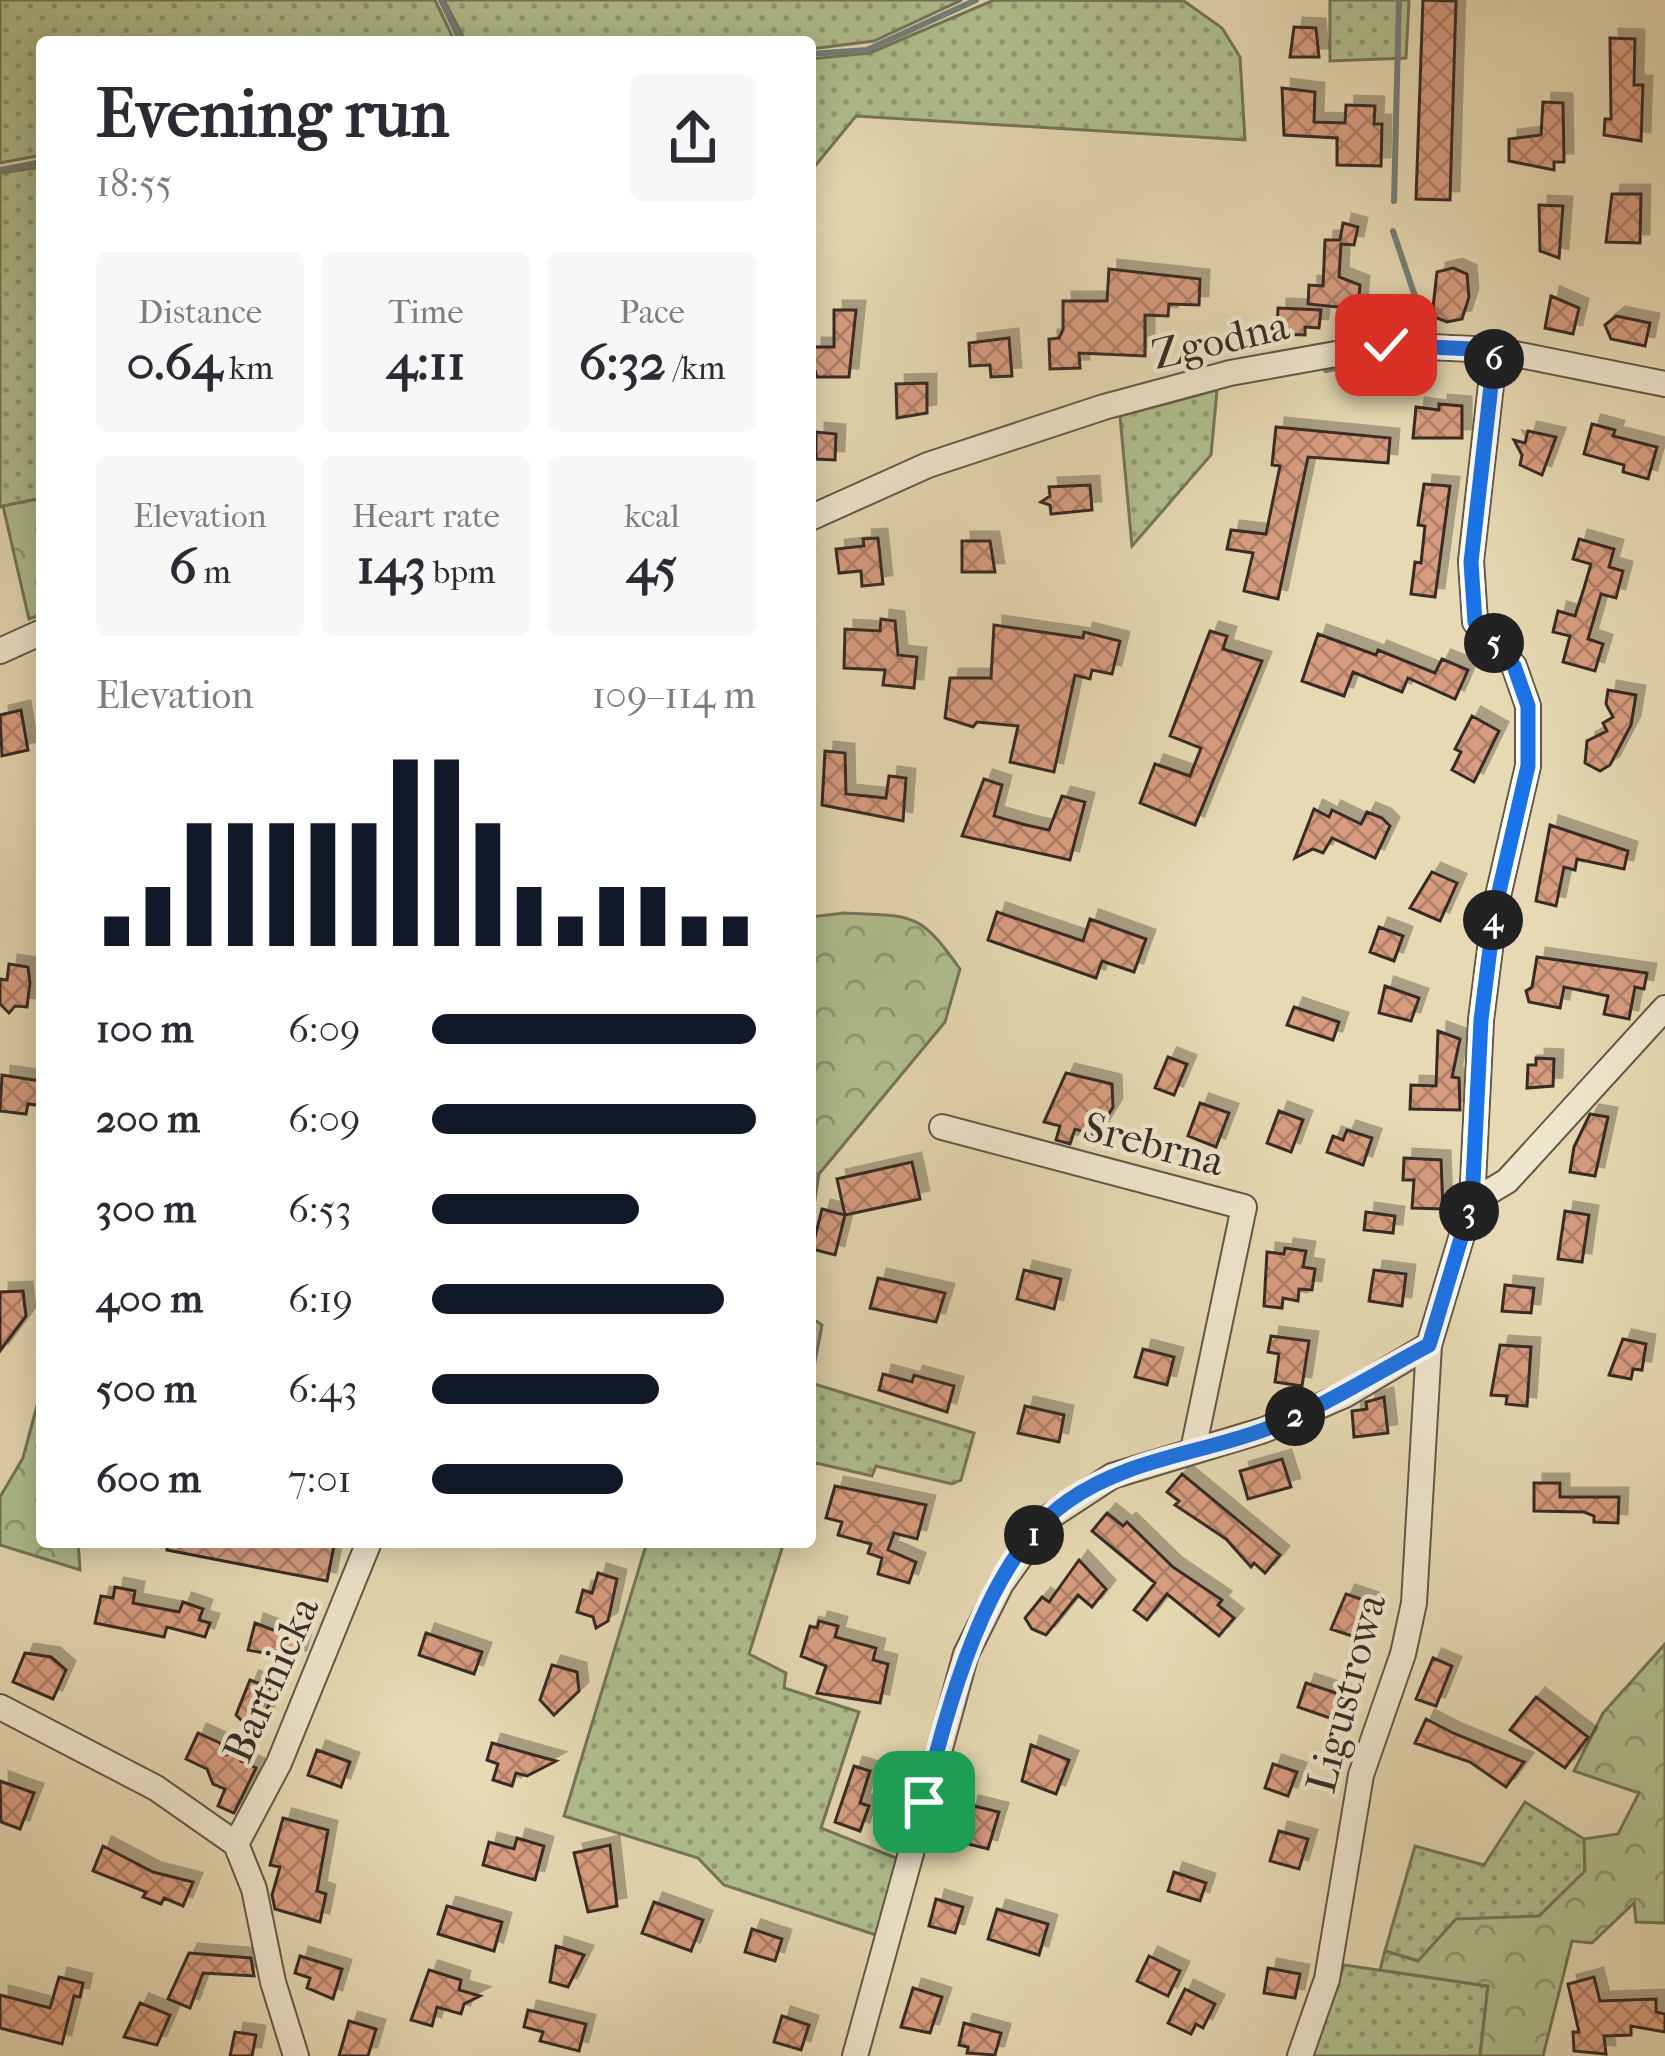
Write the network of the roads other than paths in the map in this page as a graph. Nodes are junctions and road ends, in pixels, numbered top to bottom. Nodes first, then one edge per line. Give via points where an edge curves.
1 (1495, 350) junction
2 (1665, 384) edge
3 (816, 515) edge
4 (36, 635) edge
5 (0, 651) edge
6 (1665, 1008) edge
7 (942, 1127) dead end
8 (1472, 1202) junction
9 (1429, 1345) junction
10 (1192, 1450) junction
11 (367, 1548) edge
12 (0, 1707) edge
13 (236, 1844) junction
14 (296, 2056) edge
15 (855, 2056) edge
16 (1300, 2056) edge

1 - 2 street, Zgodna
1 - 3 street, Zgodna via 1386,345 1230,374 928,465
1 - 8 street, Ligustrowa via 1471,562 1475,622 1514,666 1528,706 1528,766 1495,909
4 - 5 street
6 - 8 street via 1507,1180
7 - 10 street, Srebrna via 1244,1207
8 - 9 street, Ligustrowa
9 - 10 street via 1345,1395
9 - 16 street, Ligustrowa via 1414,1603 1360,1775 1327,1978
10 - 15 street via 1112,1476 1068,1501 1034,1536 980,1619
11 - 13 street, Bartnicka via 279,1763
12 - 13 street via 156,1788
13 - 14 street

